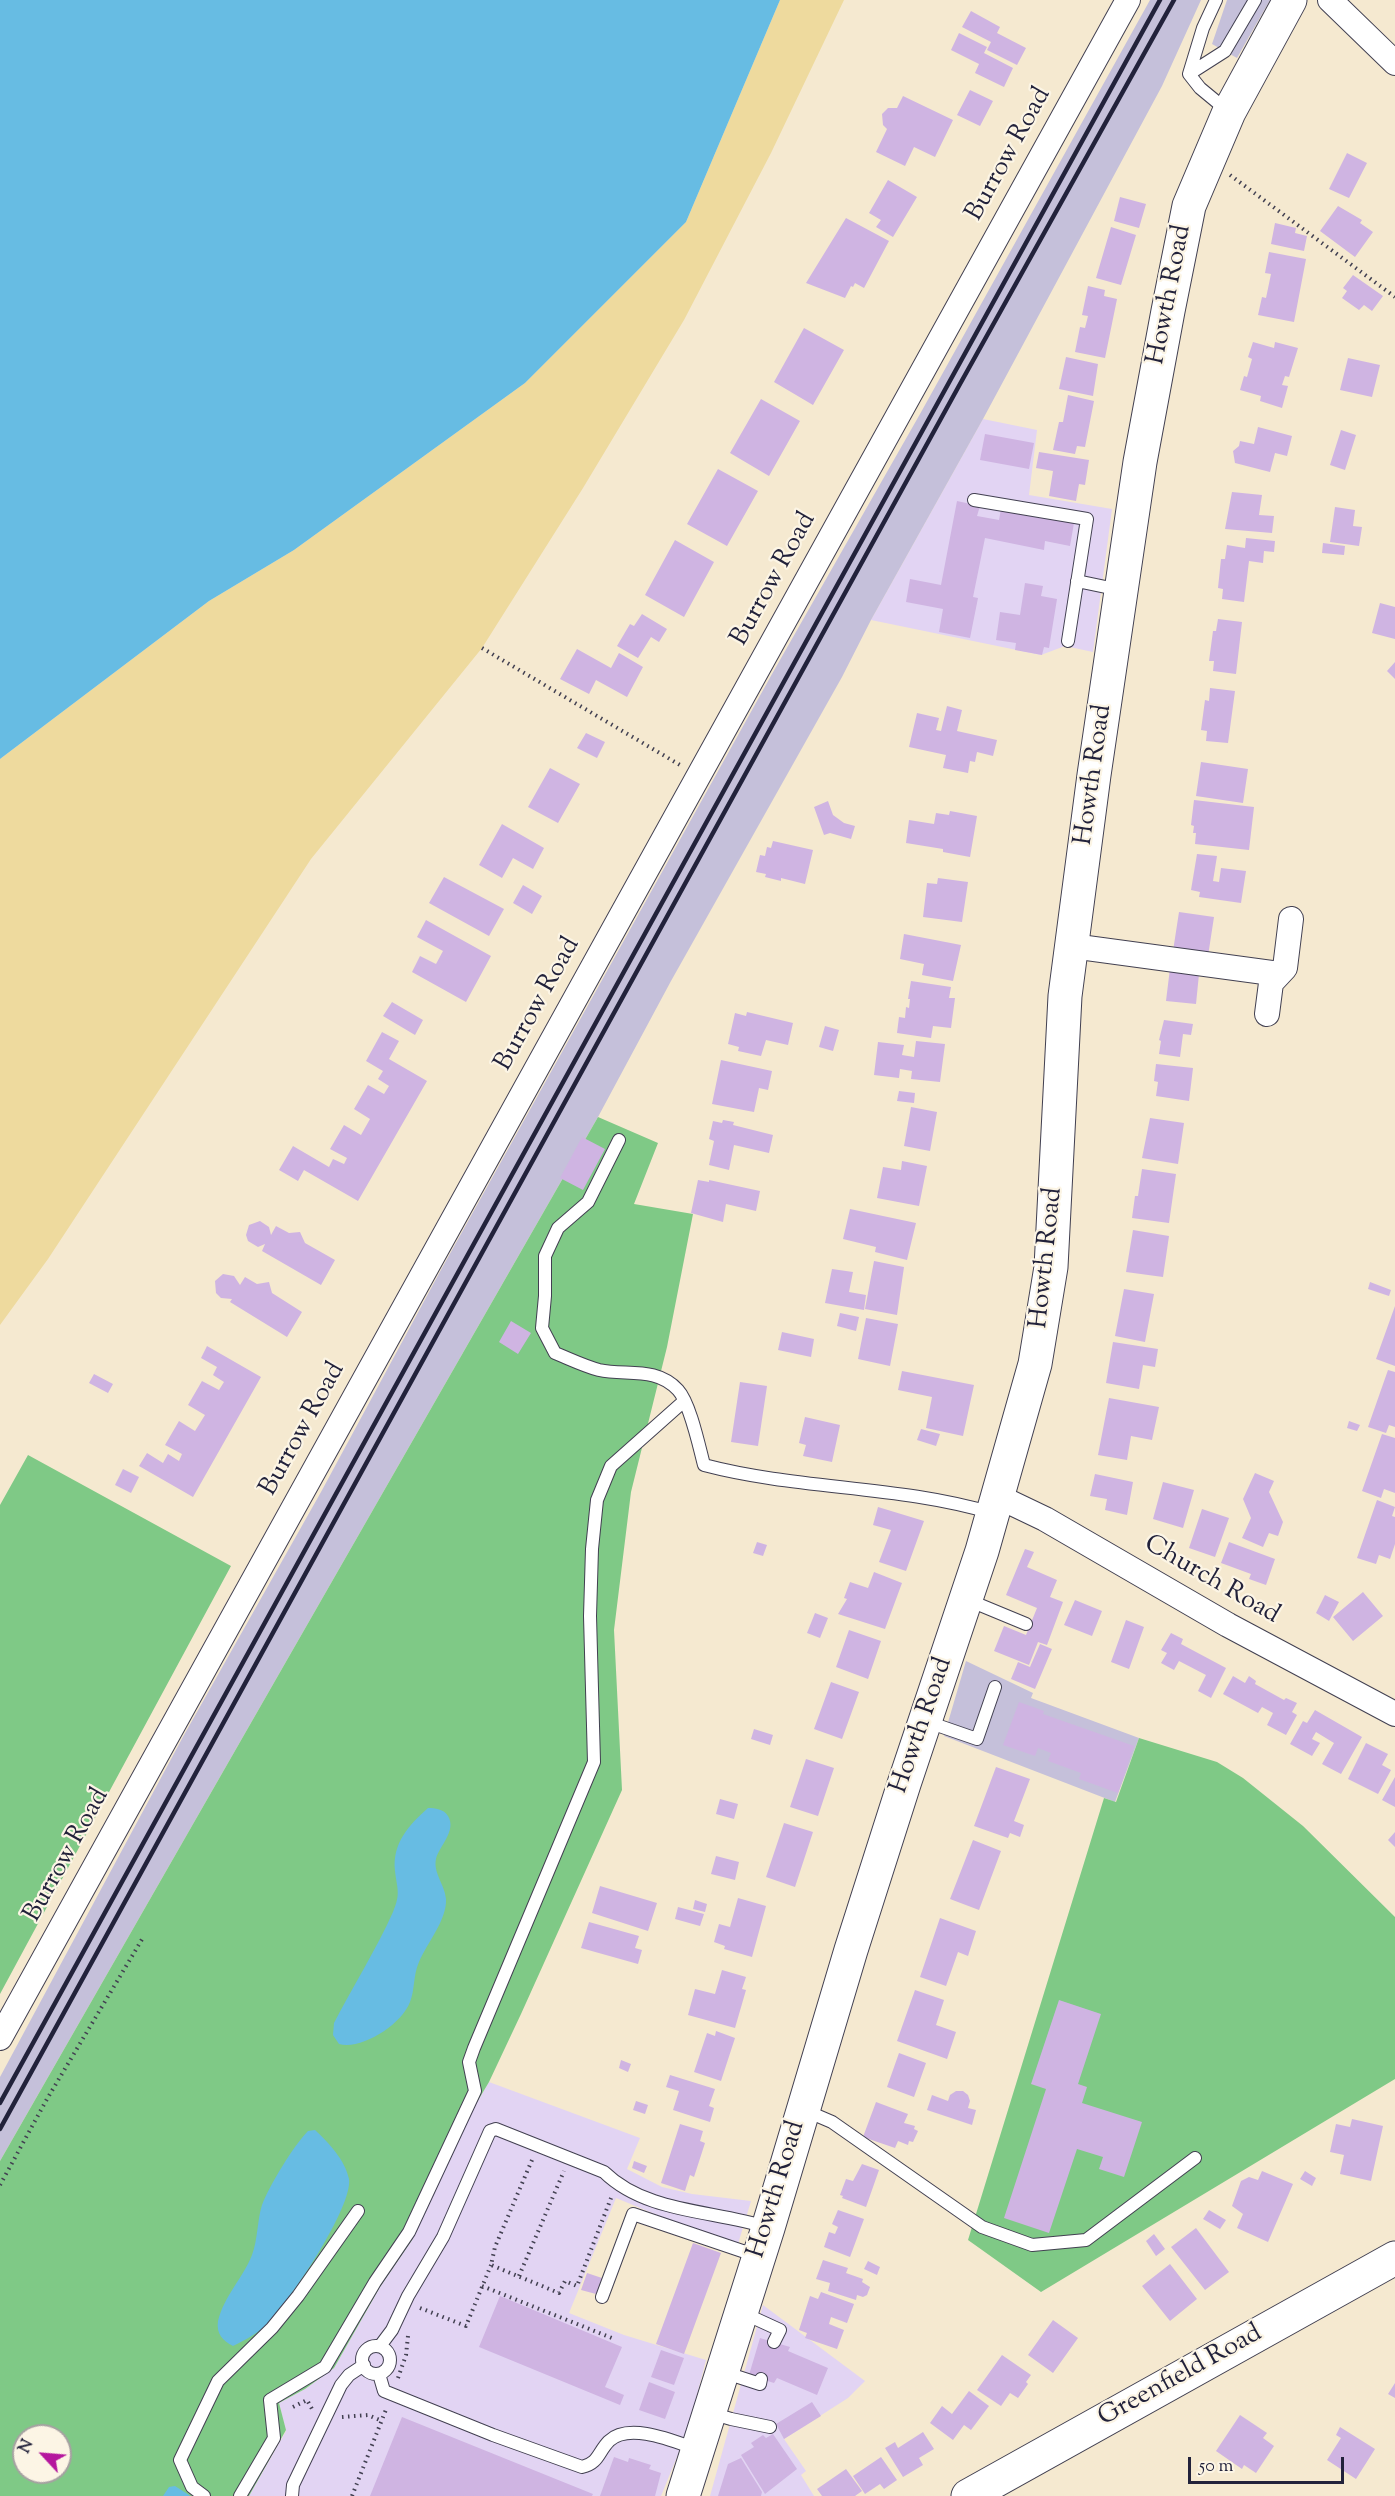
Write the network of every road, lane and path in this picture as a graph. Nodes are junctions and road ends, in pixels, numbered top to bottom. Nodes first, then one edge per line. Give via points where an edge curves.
1 (1128, 0) edge
2 (1216, 0) edge
3 (1255, 0) edge
4 (1290, 0) edge
5 (1330, 0) edge
6 (1395, 63) edge
7 (1190, 74) junction
8 (1229, 112) junction
9 (1229, 174) dead end
10 (1395, 297) edge
11 (974, 500) dead end
12 (1077, 581) junction
13 (1122, 590) junction
14 (1068, 641) dead end
15 (482, 648) dead end
16 (666, 758) dead end
17 (1291, 919) dead end
18 (1072, 946) junction
19 (1279, 974) junction
20 (1267, 1014) dead end
21 (619, 1140) dead end
22 (683, 1402) junction
23 (996, 1505) junction
24 (966, 1600) junction
25 (1026, 1624) dead end
26 (995, 1687) dead end
27 (1395, 1714) edge
28 (925, 1721) junction
29 (144, 1936) dead end
30 (0, 2038) edge
31 (803, 2110) junction
32 (537, 2147) junction
33 (1195, 2158) dead end
34 (569, 2159) junction
35 (0, 2185) edge
36 (617, 2185) junction
37 (358, 2211) dead end
38 (763, 2242) junction
39 (1395, 2258) edge
40 (491, 2265) junction
41 (519, 2276) junction
42 (483, 2286) junction
43 (602, 2297) dead end
44 (419, 2308) dead end
45 (742, 2313) junction
46 (612, 2338) dead end
47 (774, 2342) dead end
48 (380, 2346) junction
49 (363, 2365) junction
50 (723, 2372) junction
51 (379, 2374) junction
52 (761, 2379) dead end
53 (710, 2412) junction
54 (770, 2427) dead end
55 (697, 2449) junction
56 (204, 2496) edge
57 (240, 2496) edge
58 (292, 2496) edge
59 (683, 2496) edge
60 (968, 2496) edge

1 - 30 street, Burrow Road
2 - 7 lane
3 - 7 lane via 1225,51
4 - 8 main road, Howth Road
5 - 6 street
7 - 8 lane via 1200,88
8 - 13 main road, Howth Road via 1189,206 1140,462
9 - 10 path
11 - 12 lane via 1087,519
12 - 13 lane
12 - 14 lane
13 - 18 main road, Howth Road
15 - 16 path
17 - 19 street via 1285,968
18 - 19 street
18 - 23 main road, Howth Road via 1065,996 1051,1267 1035,1364
19 - 20 street via 1271,983
21 - 22 lane via 588,1202 558,1228 545,1256 542,1328 555,1353 600,1370 658,1376 679,1391
22 - 23 lane via 704,1465 745,1476 965,1505
22 - 57 lane via 611,1466 597,1500 590,1616 594,1762 474,2048 469,2062 475,2091 409,2232 325,2367 270,2400 274,2438
23 - 24 main road, Howth Road
23 - 27 street, Church Road via 1045,1519 1228,1625
24 - 25 lane
24 - 28 main road, Howth Road
26 - 28 lane via 977,1739
28 - 31 main road, Howth Road
29 - 35 path
31 - 33 lane via 832,2122 982,2227 1032,2245 1086,2240
31 - 38 main road, Howth Road
32 - 34 lane
32 - 40 path
32 - 48 lane via 496,2129 489,2131 443,2237
34 - 36 lane via 604,2172
34 - 41 path
36 - 38 lane via 680,2210 734,2218
36 - 41 path via 577,2286 565,2281 560,2293
37 - 56 lane via 272,2328 218,2381 180,2460 192,2487
38 - 43 lane via 633,2214
38 - 45 main road, Howth Road
39 - 60 main road, Greenfield Road
40 - 41 path
40 - 42 path
42 - 44 path via 466,2326
42 - 46 path
45 - 47 lane via 780,2330
45 - 50 main road, Howth Road
48 - 49 lane via 366,2351
48 - 51 lane via 390,2360
49 - 51 lane via 371,2373
49 - 58 lane via 340,2385 293,2485
50 - 52 lane via 760,2384
50 - 53 main road, Howth Road
51 - 55 lane via 384,2391 582,2467 595,2462 609,2441 635,2432
53 - 54 lane
53 - 55 main road, Howth Road
55 - 59 main road, Howth Road

